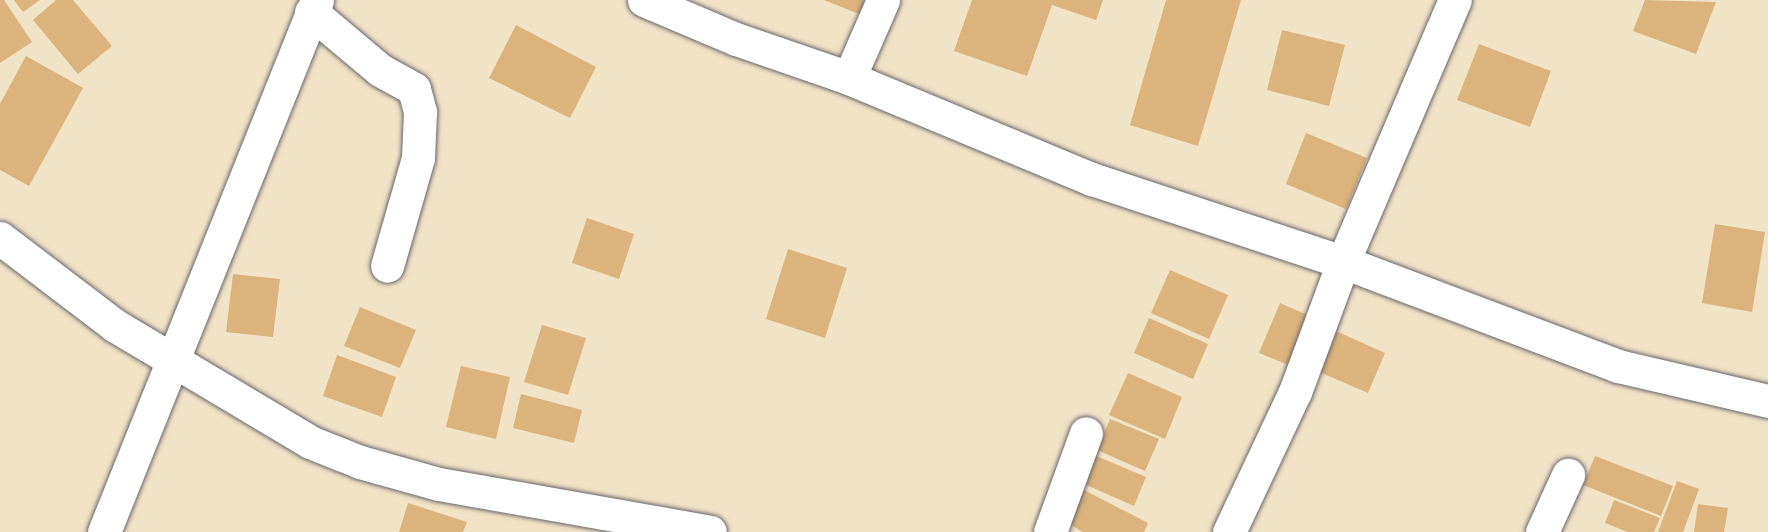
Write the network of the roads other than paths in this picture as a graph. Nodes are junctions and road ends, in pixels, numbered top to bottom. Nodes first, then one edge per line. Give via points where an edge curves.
1 (644, 0) edge
2 (883, 0) edge
3 (1455, 0) edge
4 (314, 6) edge
5 (849, 78) junction
6 (0, 238) edge
7 (1342, 262) junction
8 (387, 266) dead end
9 (171, 360) junction
10 (1768, 401) edge
11 (1086, 433) dead end
12 (1568, 475) dead end
13 (594, 521) edge
14 (104, 532) edge
15 (710, 532) edge
16 (1050, 532) edge
17 (1229, 532) edge
18 (1542, 532) edge

1 - 5 street via 736,39
2 - 5 street
3 - 7 street
4 - 8 street via 380,70 414,89 420,112 418,158
4 - 9 street
5 - 7 street via 1092,179
6 - 9 street via 114,325
7 - 10 street via 1618,366
7 - 17 street via 1295,392
9 - 13 street via 310,442 360,462
9 - 14 street
11 - 16 street
12 - 18 street
13 - 15 street

